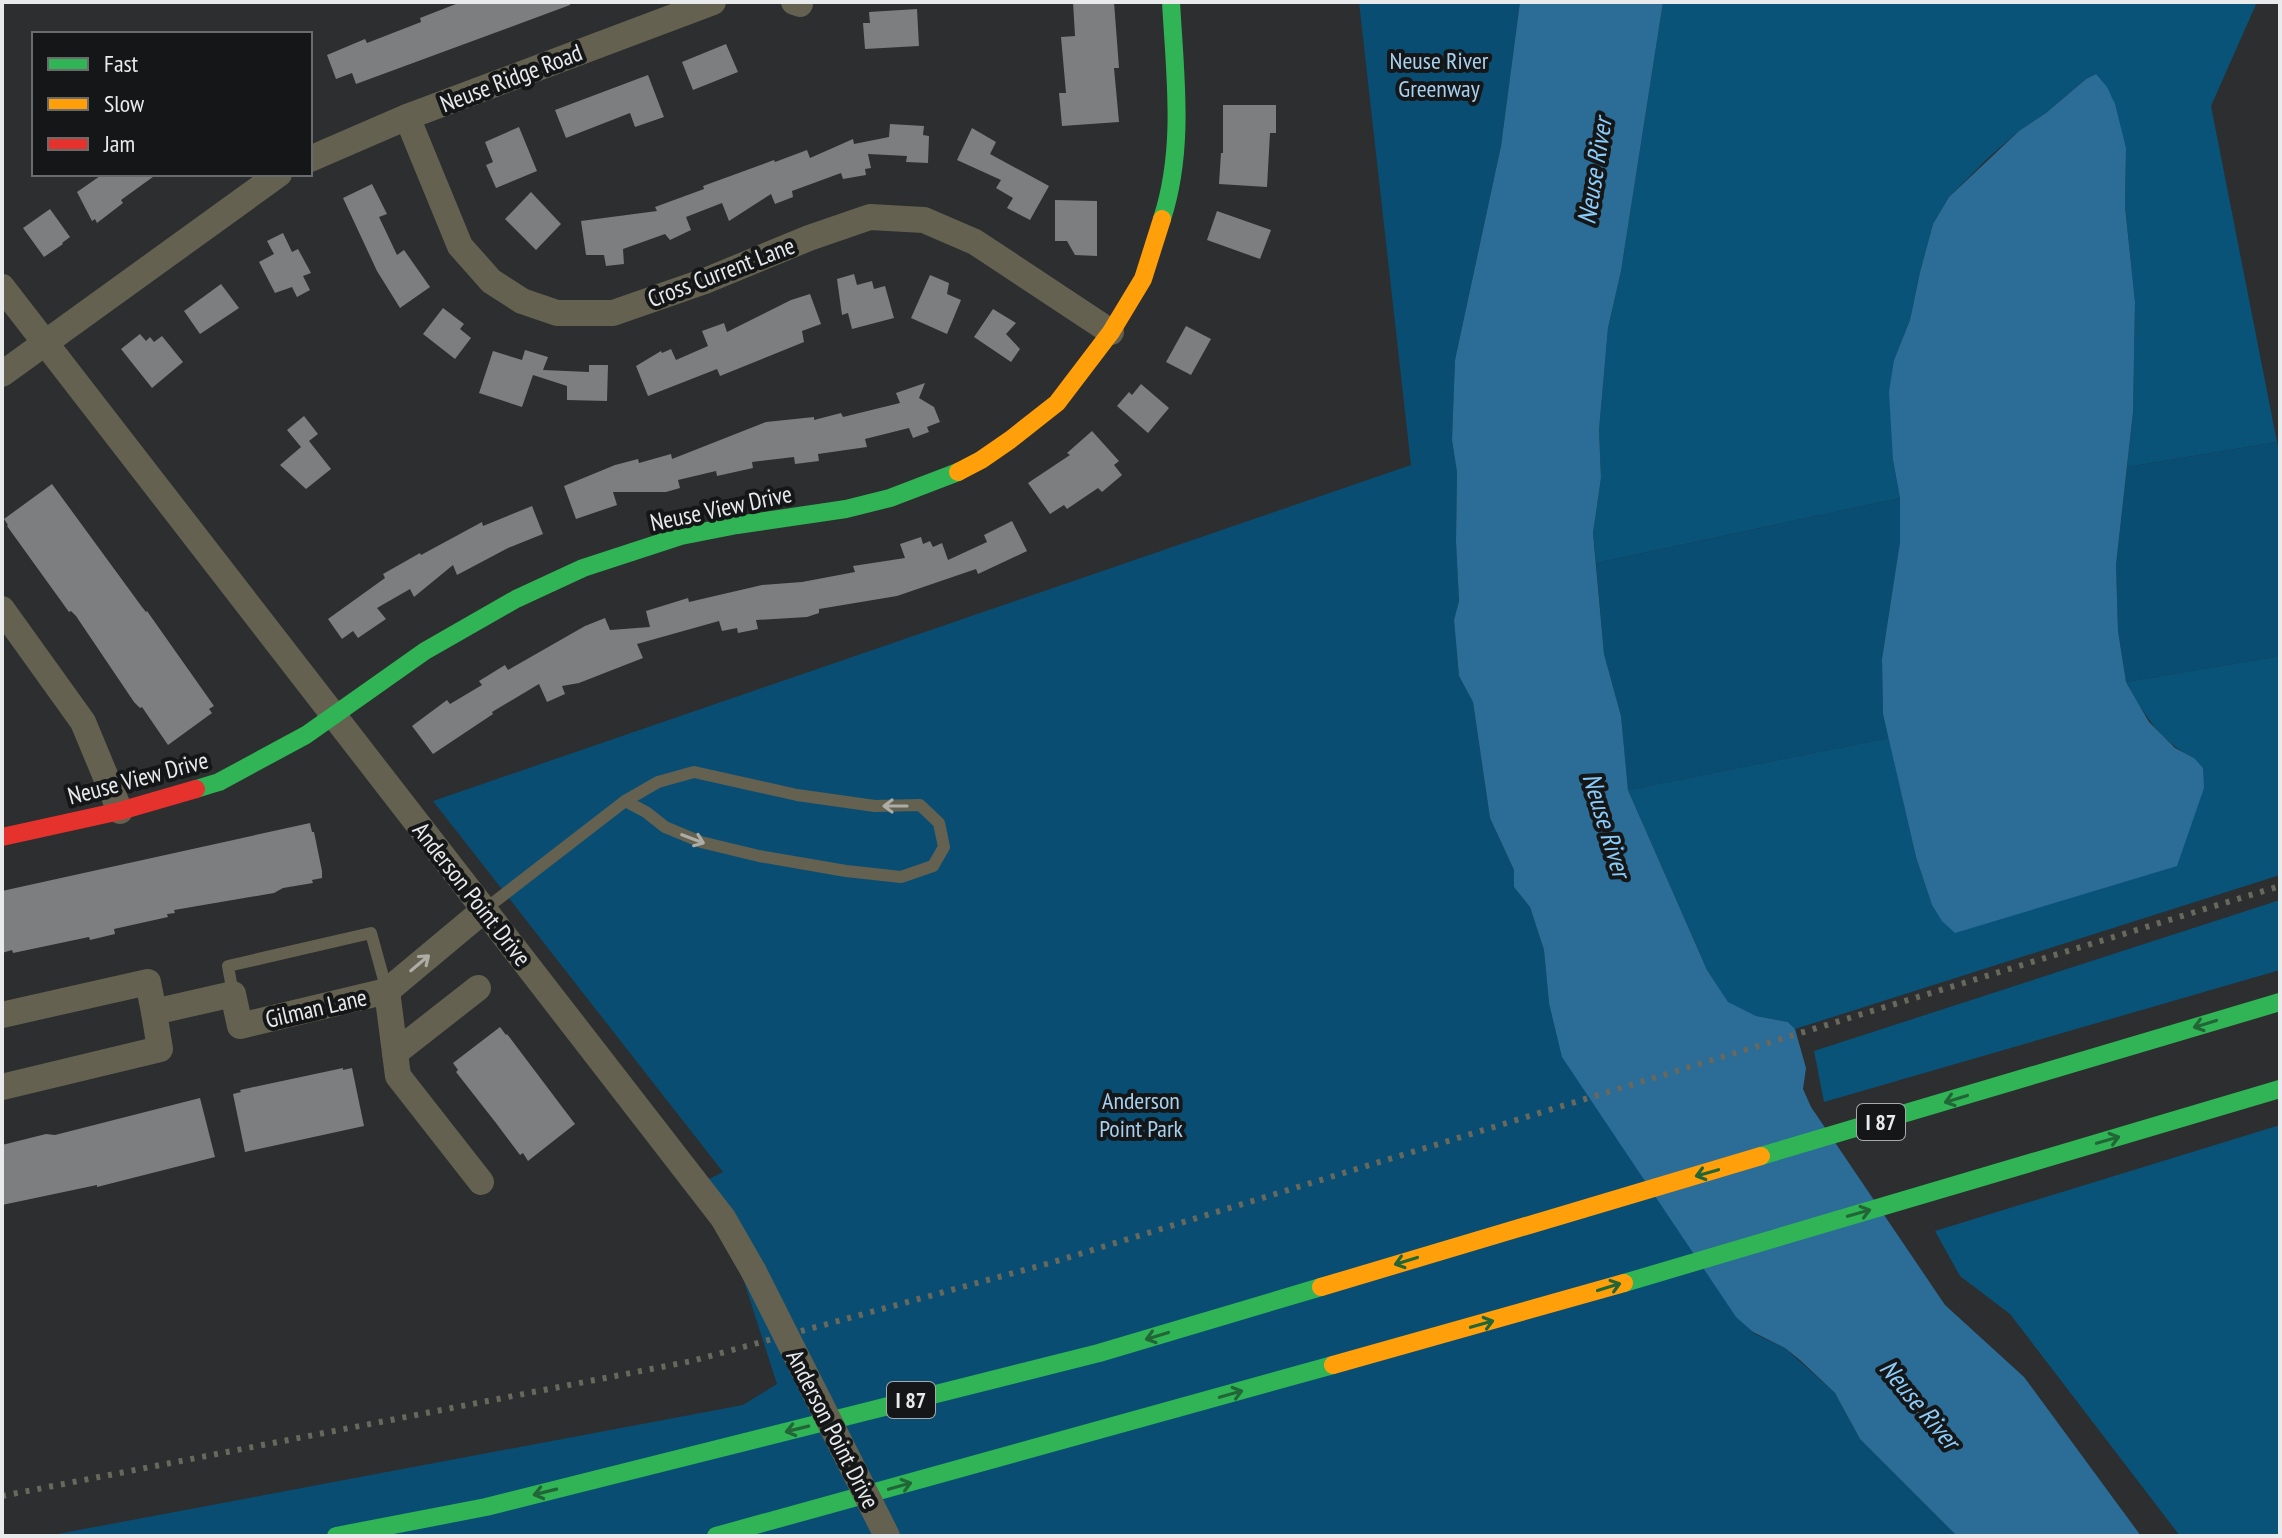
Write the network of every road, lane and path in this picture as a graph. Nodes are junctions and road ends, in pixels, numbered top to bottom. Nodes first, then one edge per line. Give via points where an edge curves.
1 (713, 2) edge
2 (1171, 2) edge
3 (407, 117) junction
4 (312, 158) edge
5 (276, 176) edge
6 (2, 287) edge
7 (1111, 332) junction
8 (44, 342) junction
9 (2, 374) edge
10 (2, 609) edge
11 (334, 715) junction
12 (625, 801) junction
13 (120, 811) junction
14 (2, 837) edge
15 (484, 910) junction
16 (478, 988) dead end
17 (387, 991) junction
18 (233, 994) junction
19 (2280, 1002) edge
20 (154, 1012) junction
21 (2, 1015) edge
22 (395, 1053) junction
23 (2, 1087) edge
24 (2280, 1089) edge
25 (481, 1182) dead end
26 (336, 1536) edge
27 (716, 1536) edge
28 (887, 1536) edge

1 - 3 street, Neuse Ridge Road
2 - 7 main road, Neuse View Drive via 1176,159 1143,279
3 - 4 street, Neuse Ridge Road
3 - 7 street, Cross Current Lane via 460,246 491,281 522,301 557,313 613,313 870,217 924,220 975,242
5 - 8 street
6 - 8 street, Anderson Point Drive
7 - 11 main road, Neuse View Drive via 1057,403 1001,447 943,479 846,509 681,536 583,568 425,651
8 - 9 street
8 - 11 street, Anderson Point Drive
10 - 13 street via 83,722
11 - 13 main road, Neuse View Drive via 219,782
11 - 15 street, Anderson Point Drive
12 -> 12 lane via 701,842 846,871 901,877 933,866 944,847 939,823 920,805 875,806 797,795 694,772 658,782
12 - 15 lane
13 - 14 main road, Neuse View Drive
17 -> 15 street, Gilman Lane
15 - 28 street, Anderson Point Drive, bridge via 723,1218
16 - 22 street
17 - 18 street, Gilman Lane via 240,1026
17 - 18 lane via 371,933 228,966
17 - 22 street
18 - 20 street, Gilman Lane
19 -> 26 main road, I 87 via 1099,1353 486,1507
20 - 21 street via 148,982
20 - 23 street via 160,1049
22 - 25 street via 398,1076
27 -> 24 main road via 1535,1309

